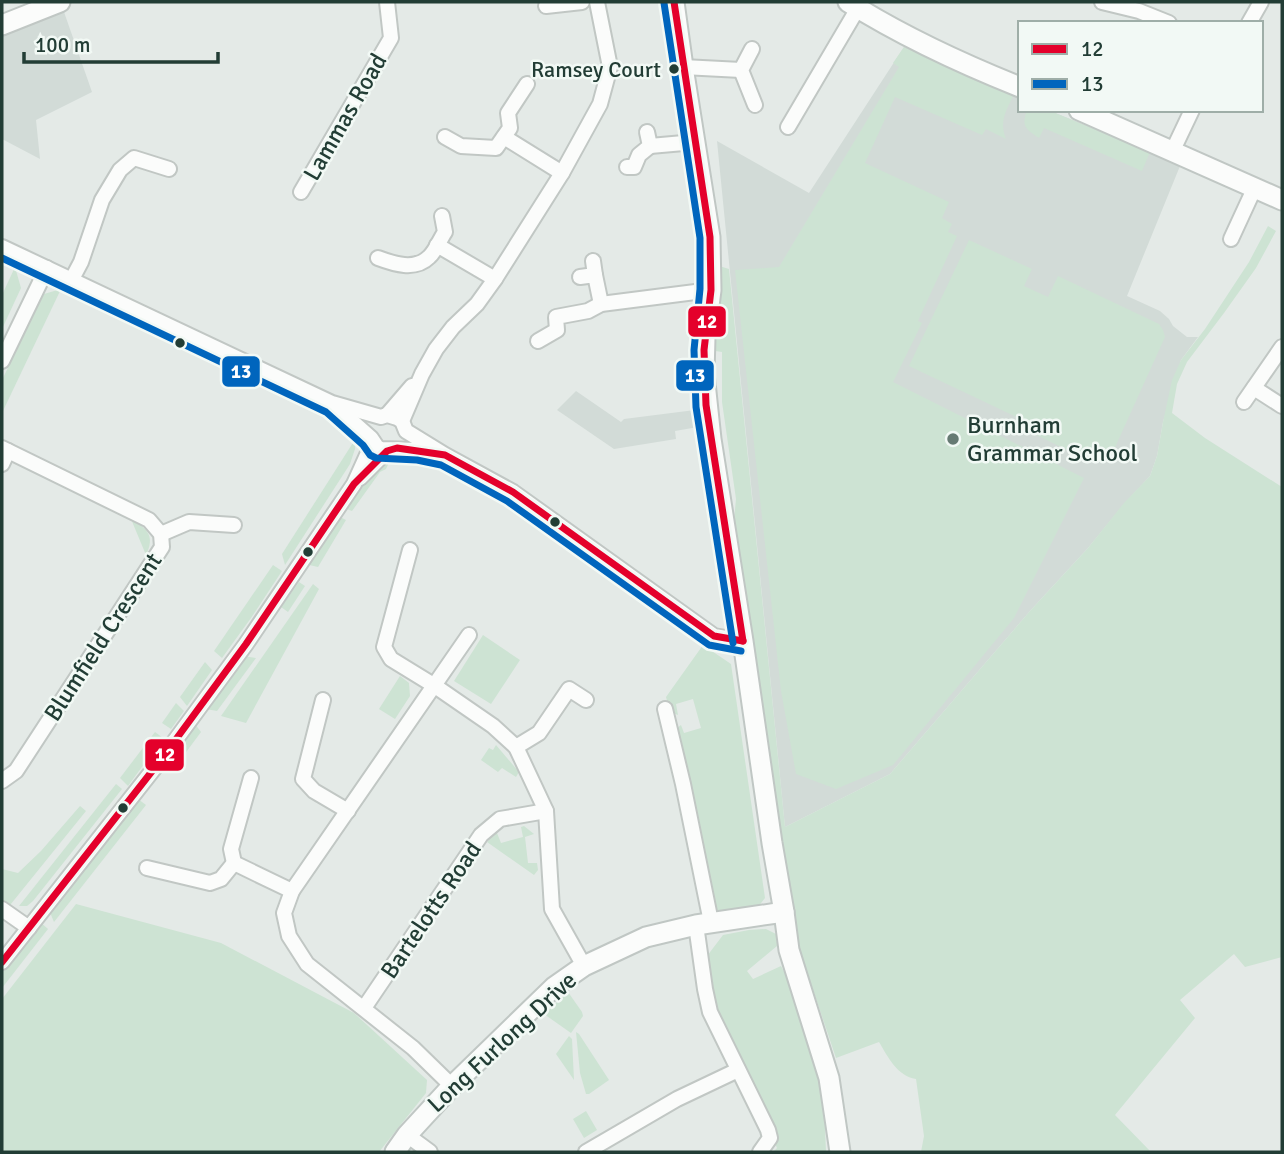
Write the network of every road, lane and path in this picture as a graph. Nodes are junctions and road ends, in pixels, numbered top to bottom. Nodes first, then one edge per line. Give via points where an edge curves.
1 (60, 2) edge
2 (387, 2) edge
3 (582, 2) edge
4 (597, 2) edge
5 (674, 2) edge
6 (1102, 2) edge
7 (1261, 2) edge
8 (566, 3) edge
9 (853, 5) edge
10 (545, 6) dead end
11 (1164, 21) edge
12 (1250, 21) edge
13 (2, 25) edge
14 (752, 49) dead end
15 (683, 67) junction
16 (741, 70) junction
17 (527, 84) dead end
18 (1018, 86) edge
19 (755, 104) dead end
20 (1084, 112) edge
21 (1191, 112) edge
22 (788, 127) dead end
23 (445, 137) dead end
24 (504, 137) junction
25 (695, 142) junction
26 (1172, 150) junction
27 (628, 167) dead end
28 (169, 169) dead end
29 (562, 173) junction
30 (1255, 187) junction
31 (301, 192) dead end
32 (1282, 200) edge
33 (442, 216) dead end
34 (1231, 239) dead end
35 (437, 245) junction
36 (2, 247) edge
37 (378, 258) dead end
38 (47, 268) junction
39 (580, 277) dead end
40 (72, 279) junction
41 (495, 279) junction
42 (711, 290) junction
43 (601, 304) junction
44 (538, 341) dead end
45 (1282, 347) edge
46 (2, 361) edge
47 (422, 374) junction
48 (1254, 388) junction
49 (1244, 402) dead end
50 (332, 403) junction
51 (1282, 406) edge
52 (384, 416) junction
53 (404, 426) junction
54 (372, 440) junction
55 (392, 449) junction
56 (4, 454) edge
57 (445, 455) junction
58 (354, 484) junction
59 (234, 525) dead end
60 (161, 534) junction
61 (410, 550) dead end
62 (469, 635) dead end
63 (743, 641) junction
64 (435, 686) junction
65 (323, 700) dead end
66 (586, 700) dead end
67 (665, 709) dead end
68 (516, 747) junction
69 (251, 778) dead end
70 (2, 781) edge
71 (348, 811) junction
72 (545, 811) junction
73 (234, 863) junction
74 (148, 868) dead end
75 (292, 891) junction
76 (2, 909) edge
77 (784, 912) junction
78 (704, 924) junction
79 (29, 928) junction
80 (2, 962) edge
81 (584, 966) junction
82 (364, 1008) junction
83 (738, 1070) junction
84 (452, 1086) junction
85 (407, 1135) junction
86 (396, 1152) edge
87 (430, 1152) edge
88 (586, 1152) edge
89 (761, 1152) edge
90 (840, 1152) edge

1 - 13 street
2 - 31 street, Lammas Road via 391,38
3 - 8 street
4 - 29 street via 610,67 600,104
5 - 15 street
6 - 11 street
7 - 12 street
8 - 10 street
9 - 18 street via 914,40
9 - 22 street
14 - 16 street
15 - 16 street
15 - 25 street
16 - 19 street
17 - 24 street via 508,113 510,128
20 - 26 street
21 - 26 street
23 - 24 street via 461,146 496,148
24 - 29 street
25 - 27 street via 648,139 634,167
25 - 42 street via 710,237
26 - 30 street
28 - 40 street via 134,158 120,170
29 - 41 street
30 - 32 street
30 - 34 street
33 - 35 street via 445,232
35 - 37 street via 429,258 416,264 398,266
35 - 41 street
36 - 38 street
38 - 40 street
38 - 46 street
39 - 43 street via 594,268
40 - 50 street
41 - 47 street via 436,349
42 - 43 street
42 - 63 street via 704,350 706,405
43 - 44 street via 556,317 556,330
45 - 48 street
47 - 52 street
47 - 53 street
48 - 49 street
48 - 51 street
50 - 52 street
50 - 54 street
52 - 53 street via 393,416
52 - 54 street via 372,426
53 - 55 street via 404,441
53 - 57 street
54 - 55 street via 377,447
54 - 58 street
55 - 57 street
55 - 58 street
56 - 60 street, Blumfield Crescent via 149,520
57 - 63 street via 513,492 714,636
58 - 79 street via 246,644
59 - 60 street via 189,522
60 - 70 street, Blumfield Crescent via 162,547 16,771
61 - 64 street via 384,647 391,659
62 - 64 street
63 - 77 street
64 - 68 street
64 - 71 street
65 - 71 street via 303,779
66 - 68 street via 569,689 539,733
67 - 78 street via 683,784
68 - 72 street
69 - 73 street via 231,849
71 - 75 street
72 - 81 street via 552,909
72 - 82 street, Bartelotts Road via 500,819 481,835
73 - 74 street via 222,879 210,883
73 - 75 street
75 - 82 street via 284,914 289,936 307,964
76 - 79 street
77 - 78 street, Long Furlong Drive
77 - 90 street via 789,950 829,1078
78 - 81 street, Long Furlong Drive via 646,937
78 - 83 street via 710,1012
79 - 80 street
81 - 84 street, Long Furlong Drive via 554,987
82 - 84 street
83 - 88 street
83 - 89 street via 771,1138
84 - 85 street, Long Furlong Drive
85 - 86 street, Long Furlong Drive
85 - 87 street

